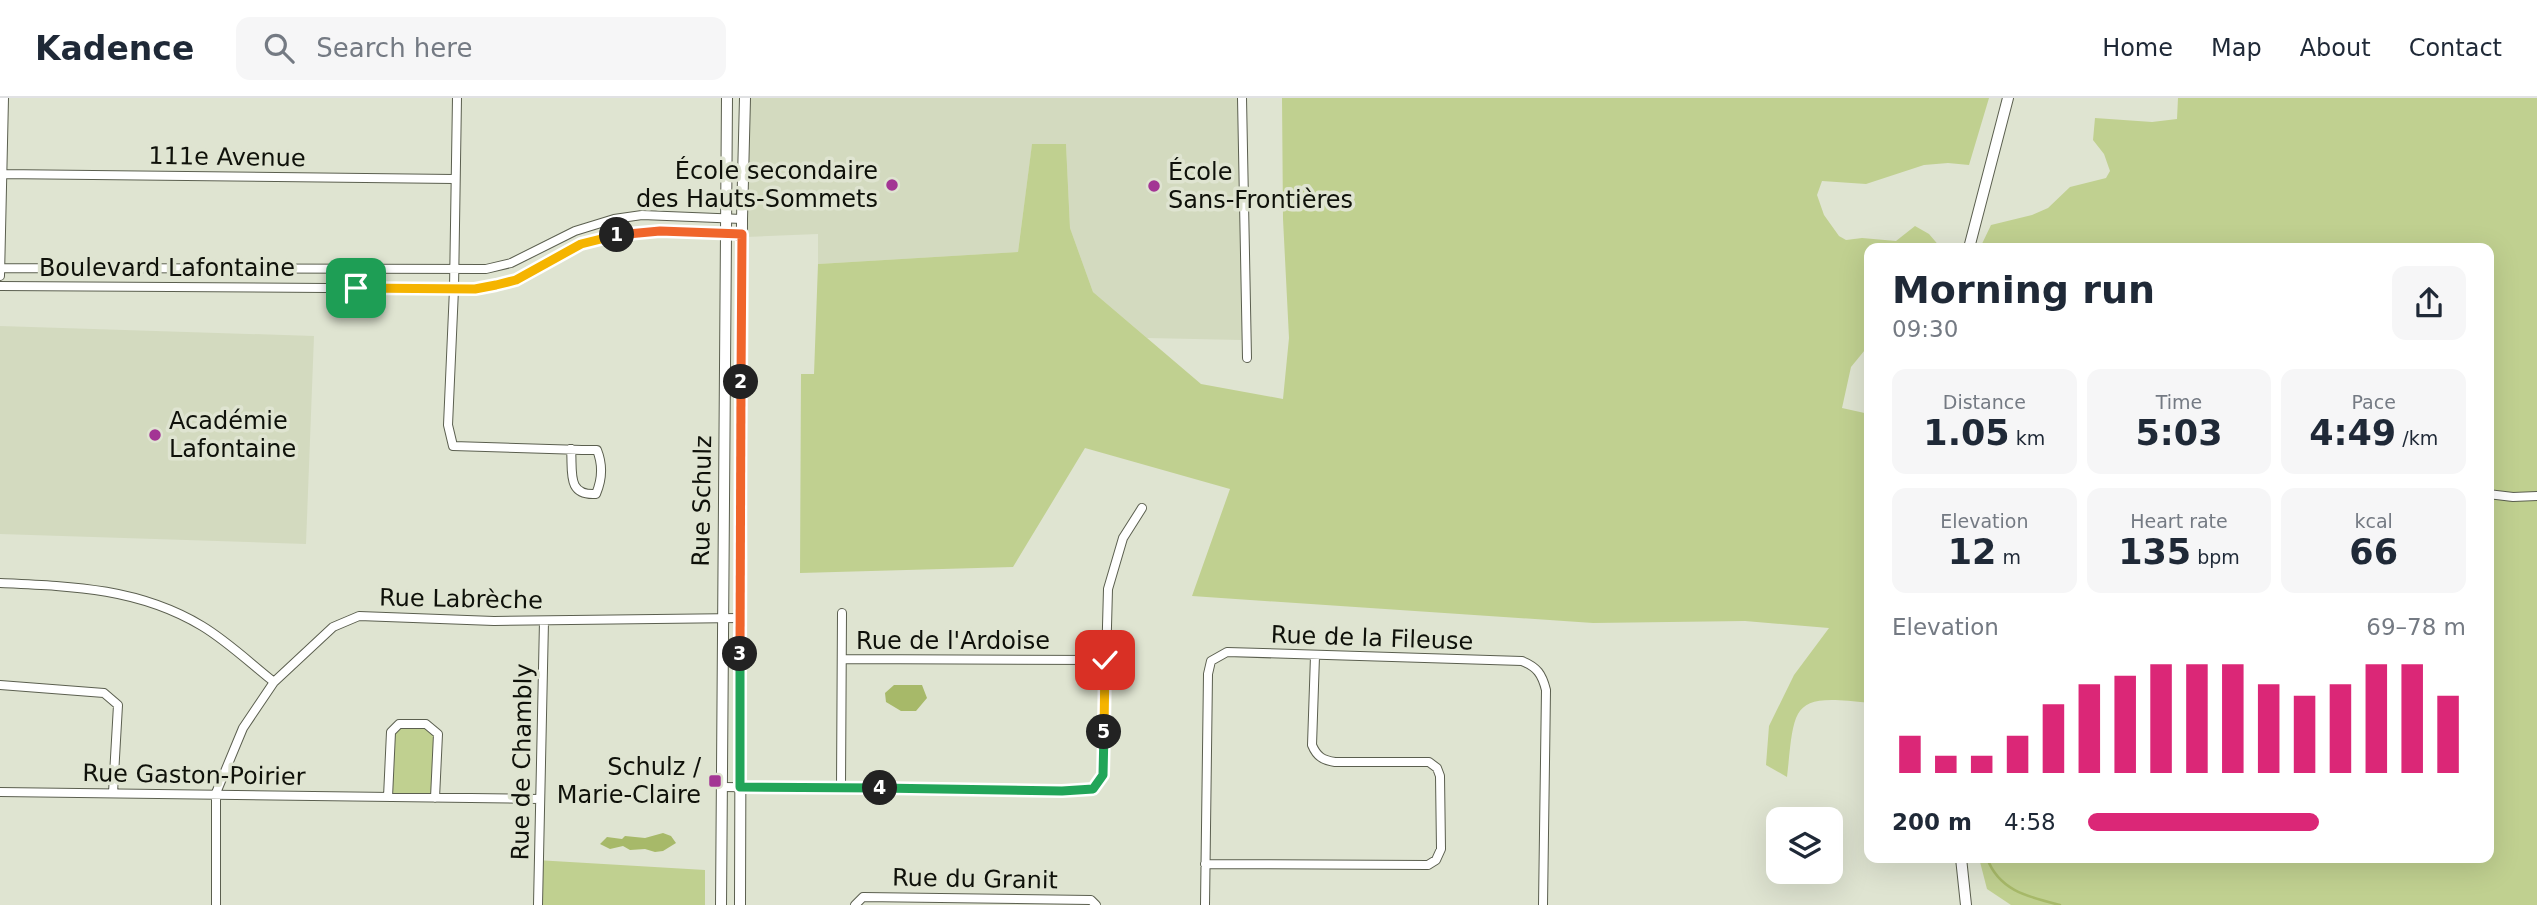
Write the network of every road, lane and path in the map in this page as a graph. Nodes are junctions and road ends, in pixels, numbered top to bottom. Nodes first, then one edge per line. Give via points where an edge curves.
1 (4, 98) edge
2 (457, 98) edge
3 (727, 98) edge
4 (745, 98) edge
5 (1242, 98) edge
6 (2008, 98) edge
7 (727, 139) junction
8 (744, 140) junction
9 (1, 174) edge
10 (454, 179) junction
11 (727, 219) junction
12 (741, 219) junction
13 (727, 233) junction
14 (742, 234) junction
15 (1970, 243) edge
16 (0, 268) edge
17 (454, 269) junction
18 (0, 276) edge
19 (0, 286) edge
20 (454, 289) junction
21 (1247, 358) dead end
22 (571, 449) junction
23 (2494, 495) edge
24 (2537, 496) edge
25 (1142, 508) dead end
26 (0, 583) edge
27 (842, 613) dead end
28 (722, 618) junction
29 (740, 618) junction
30 (544, 621) junction
31 (1315, 656) junction
32 (842, 659) junction
33 (1105, 660) junction
34 (274, 682) junction
35 (0, 685) edge
36 (722, 787) junction
37 (740, 787) junction
38 (841, 787) junction
39 (0, 792) edge
40 (113, 793) junction
41 (216, 793) junction
42 (388, 797) junction
43 (435, 798) junction
44 (540, 799) junction
45 (1962, 863) edge
46 (1205, 864) junction
47 (215, 905) edge
48 (538, 905) edge
49 (721, 905) edge
50 (740, 905) edge
51 (855, 905) edge
52 (1096, 905) edge
53 (1205, 905) edge
54 (1543, 905) edge
55 (1966, 905) edge

1 - 9 street
2 - 10 street
3 - 7 street, Rue Schulz
4 - 8 street, Rue Schulz
5 - 21 street
6 - 15 street
7 - 8 street
7 - 11 street, Rue Schulz
8 - 12 street, Rue Schulz
9 - 10 street, 111e Avenue
9 - 16 street
10 - 17 street
11 - 12 street, Boulevard Lafontaine
11 - 13 street, Rue Schulz
11 - 17 street, Boulevard Lafontaine via 642,215 614,219 575,231 511,263
12 - 14 street, Rue Schulz
13 - 14 street, Boulevard Lafontaine
13 - 20 street, Boulevard Lafontaine via 618,235 581,244 516,280
13 - 28 street, Rue Schulz
14 - 29 street, Rue Schulz
16 - 17 street, Boulevard Lafontaine
16 - 18 street
17 - 20 street
19 - 20 street, Boulevard Lafontaine
20 - 22 street via 448,425 453,446
22 - 22 street via 597,450 601,484 596,494 585,495 574,485
23 - 24 street
25 - 33 street via 1123,538 1110,577
26 - 34 street via 69,586 138,597 202,626
27 - 32 street
28 - 29 street, Rue Labrèche
28 - 30 street, Rue Labrèche
28 - 36 street, Rue Schulz
29 - 37 street, Rue Schulz
30 - 34 street, Rue Labrèche via 359,616 333,627
30 - 44 street, Rue de Chambly
31 - 46 street, Rue de la Fileuse via 1227,652 1211,661
31 - 46 street via 1315,752 1335,762 1429,762 1437,768 1441,849 1436,860 1428,865
31 - 54 street, Rue de la Fileuse via 1522,661 1534,666 1546,690
32 - 33 street, Rue de l'Ardoise
32 - 38 street
33 - 38 street via 1103,775 1093,789
34 - 41 street, Rue Labrèche via 243,728
35 - 40 street via 104,693 118,705
36 - 37 street
36 - 49 street, Rue Schulz
37 - 38 street
37 - 50 street, Rue Schulz
39 - 40 street, Rue Gaston-Poirier
40 - 41 street, Rue Gaston-Poirier
41 - 42 street, Rue Gaston-Poirier
41 - 47 street, Rue Labrèche
42 - 43 street, Rue Gaston-Poirier
42 - 43 street via 391,732 399,724 426,724 438,734
43 - 44 street, Rue Gaston-Poirier
44 - 48 street, Rue de Chambly
45 - 55 street
46 - 53 street, Rue de la Fileuse
51 - 52 street, Rue du Granit via 863,897 1091,900

